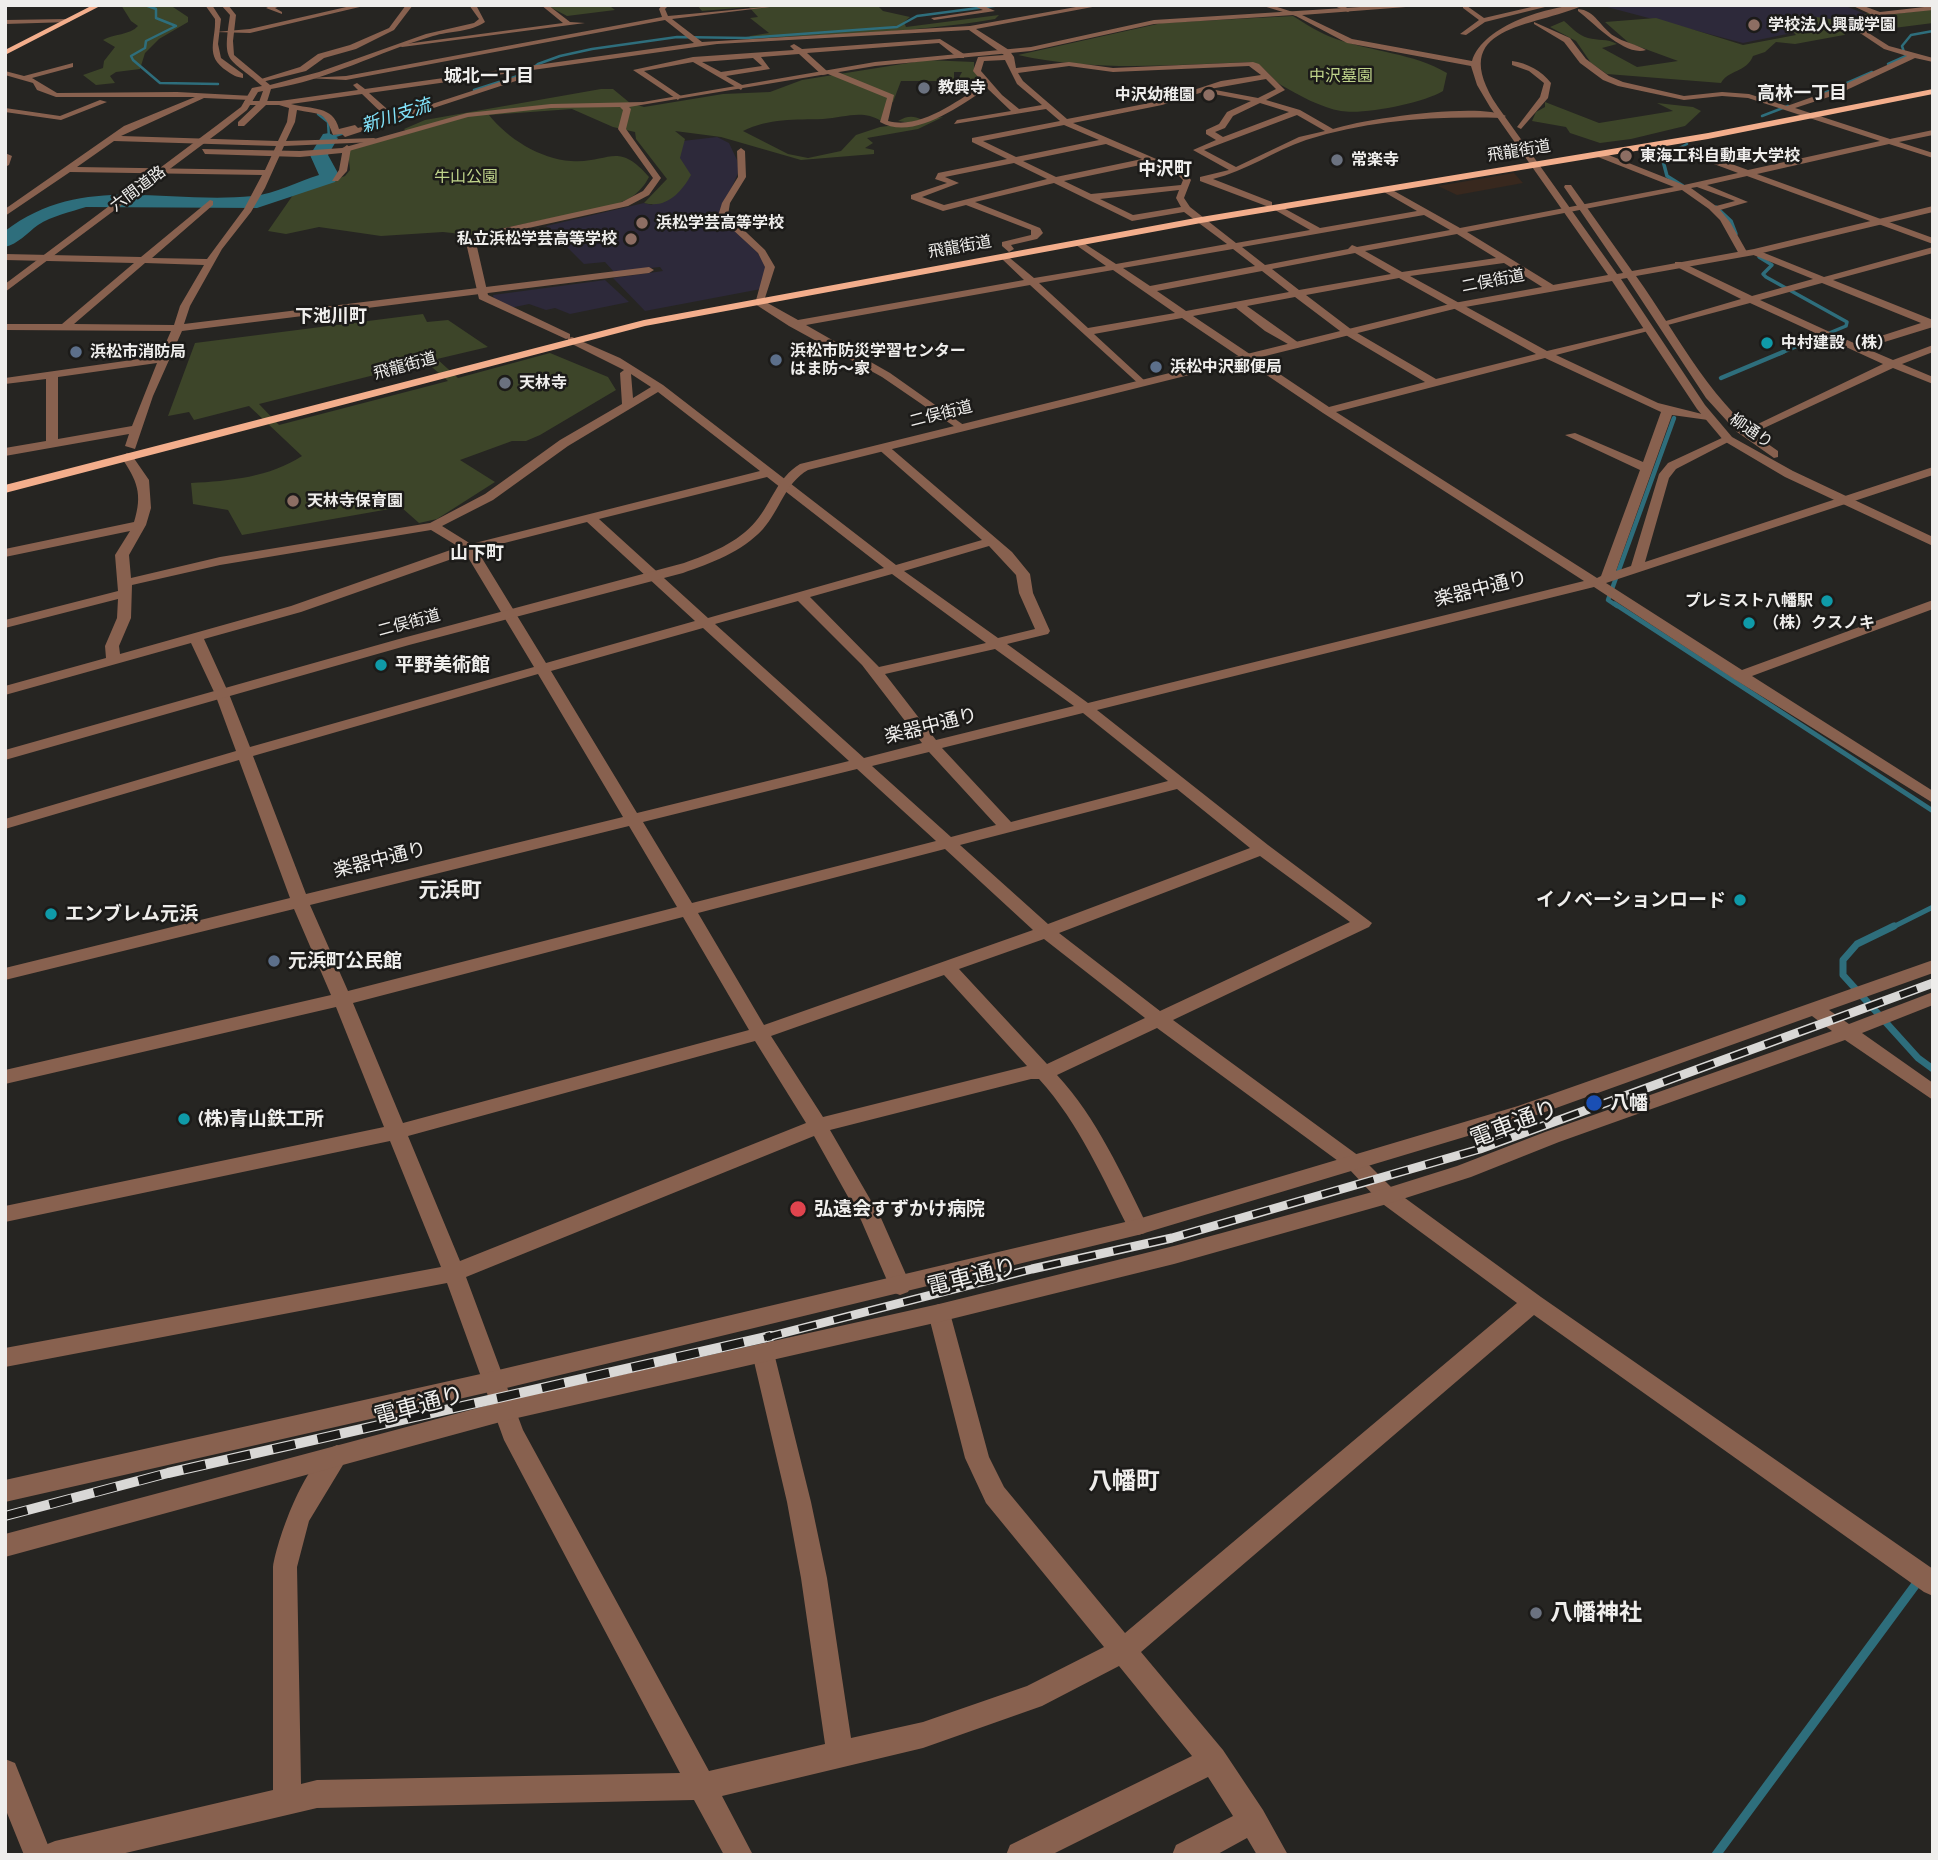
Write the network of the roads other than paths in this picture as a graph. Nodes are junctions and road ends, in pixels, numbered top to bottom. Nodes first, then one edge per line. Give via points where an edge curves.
1 (99, 5) edge
2 (208, 5) edge
3 (224, 5) edge
4 (325, 5) edge
5 (365, 5) edge
6 (410, 5) edge
7 (472, 5) edge
8 (544, 5) edge
9 (666, 5) edge
10 (783, 5) edge
11 (1100, 5) edge
12 (1263, 5) edge
13 (1335, 5) edge
14 (1429, 5) edge
15 (1550, 5) edge
16 (1854, 5) edge
17 (981, 7) edge
18 (1465, 7) dead end
19 (1583, 8) edge
20 (1933, 8) edge
21 (280, 9) edge
22 (304, 9) dead end
23 (1348, 10) junction
24 (289, 12) dead end
25 (1296, 13) junction
26 (1880, 14) junction
27 (269, 15) dead end
28 (666, 17) junction
29 (1483, 20) junction
30 (68, 21) junction
31 (5, 22) edge
32 (1536, 23) junction
33 (569, 25) junction
34 (970, 27) junction
35 (218, 32) junction
36 (231, 32) junction
37 (882, 32) junction
38 (1464, 34) dead end
39 (782, 38) junction
40 (461, 39) junction
41 (700, 44) junction
42 (901, 44) junction
43 (402, 45) junction
44 (675, 48) junction
45 (1496, 48) dead end
46 (799, 50) junction
47 (1642, 50) dead end
48 (489, 51) junction
49 (5, 53) edge
50 (754, 54) junction
51 (1008, 54) junction
52 (1933, 54) edge
53 (961, 55) junction
54 (1914, 56) junction
55 (922, 59) junction
56 (694, 60) junction
57 (1933, 60) edge
58 (53, 62) dead end
59 (1514, 63) dead end
60 (1475, 64) junction
61 (70, 65) junction
62 (79, 66) dead end
63 (1212, 66) junction
64 (536, 67) junction
65 (1161, 68) junction
66 (1013, 71) junction
67 (5, 73) edge
68 (827, 73) junction
69 (719, 75) junction
70 (1169, 76) dead end
71 (27, 77) junction
72 (1266, 77) junction
73 (311, 78) junction
74 (349, 78) junction
75 (262, 80) junction
76 (1236, 80) junction
77 (988, 84) junction
78 (1178, 84) dead end
79 (268, 88) junction
80 (741, 88) junction
81 (1933, 90) edge
82 (362, 91) junction
83 (1201, 91) junction
84 (122, 96) junction
85 (204, 97) junction
86 (251, 97) junction
87 (678, 98) junction
88 (1259, 100) junction
89 (263, 103) junction
90 (280, 103) junction
91 (624, 106) junction
92 (293, 107) junction
93 (1046, 107) junction
94 (1507, 107) dead end
95 (1787, 108) junction
96 (5, 110) edge
97 (1016, 111) junction
98 (1297, 112) junction
99 (1807, 114) junction
100 (1502, 116) junction
101 (392, 117) junction
102 (957, 122) dead end
103 (1064, 122) junction
104 (1521, 127) junction
105 (1332, 132) junction
106 (1933, 132) edge
107 (1529, 137) dead end
108 (113, 138) junction
109 (374, 140) junction
110 (329, 141) junction
111 (1107, 141) junction
112 (1223, 141) junction
113 (218, 142) junction
114 (1889, 142) junction
115 (203, 146) junction
116 (347, 148) junction
117 (277, 149) junction
118 (1682, 149) dead end
119 (741, 151) dead end
120 (5, 155) edge
121 (1601, 155) junction
122 (1933, 156) edge
123 (1016, 160) junction
124 (1152, 160) junction
125 (1540, 161) junction
126 (5, 165) edge
127 (70, 169) junction
128 (162, 171) junction
129 (1237, 171) junction
130 (177, 172) junction
131 (267, 173) junction
132 (1181, 173) junction
133 (1747, 173) junction
134 (335, 179) dead end
135 (1203, 179) junction
136 (1055, 180) junction
137 (1688, 186) junction
138 (1185, 187) junction
139 (1387, 190) junction
140 (1091, 197) junction
141 (967, 202) junction
142 (210, 203) dead end
143 (1274, 206) junction
144 (1583, 206) junction
145 (1716, 208) junction
146 (1570, 209) junction
147 (1933, 209) edge
148 (1426, 212) junction
149 (5, 213) edge
150 (1194, 215) junction
151 (1880, 222) junction
152 (1320, 231) junction
153 (1460, 231) junction
154 (1331, 237) dead end
155 (1933, 241) edge
156 (1079, 243) junction
157 (1343, 244) dead end
158 (1236, 245) junction
159 (1355, 250) junction
160 (1933, 250) edge
161 (1742, 252) junction
162 (1754, 252) junction
163 (1007, 253) junction
164 (5, 257) edge
165 (44, 258) junction
166 (61, 259) junction
167 (1505, 260) junction
168 (142, 261) junction
169 (208, 262) junction
170 (1678, 264) junction
171 (1115, 268) junction
172 (1263, 268) junction
173 (649, 270) dead end
174 (1628, 274) junction
175 (1400, 275) junction
176 (1611, 277) junction
177 (1827, 280) junction
178 (1031, 282) junction
179 (1550, 288) junction
180 (5, 289) edge
181 (1147, 290) junction
182 (482, 292) junction
183 (1296, 294) junction
184 (761, 298) junction
185 (1750, 300) junction
186 (5, 303) edge
187 (1238, 304) junction
188 (1454, 306) junction
189 (1182, 314) junction
190 (1664, 323) junction
191 (1931, 323) edge
192 (793, 324) junction
193 (5, 327) edge
194 (65, 327) junction
195 (178, 327) junction
196 (1648, 328) junction
197 (1085, 332) junction
198 (1348, 332) junction
199 (569, 338) junction
200 (1295, 345) junction
201 (1856, 348) junction
202 (1933, 348) edge
203 (1542, 354) junction
204 (1245, 356) junction
205 (163, 359) junction
206 (1892, 364) junction
207 (632, 370) junction
208 (52, 375) junction
209 (5, 381) edge
210 (1933, 381) edge
211 (1141, 383) junction
212 (1433, 383) junction
213 (659, 387) junction
214 (628, 404) junction
215 (1668, 410) junction
216 (1327, 411) junction
217 (1708, 417) junction
218 (961, 428) junction
219 (136, 429) junction
220 (1745, 433) junction
221 (1571, 436) dead end
222 (1728, 439) junction
223 (52, 444) junction
224 (882, 447) junction
225 (5, 452) edge
226 (129, 452) junction
227 (1647, 468) junction
228 (1933, 471) edge
229 (770, 472) junction
230 (5, 478) edge
231 (786, 485) junction
232 (5, 489) edge
233 (1859, 495) junction
234 (1843, 500) junction
235 (589, 517) junction
236 (140, 525) junction
237 (433, 526) junction
238 (1933, 529) edge
239 (990, 542) junction
240 (1933, 542) edge
241 (469, 548) junction
242 (5, 553) edge
243 (1637, 568) junction
244 (895, 570) junction
245 (656, 577) junction
246 (1605, 587) junction
247 (125, 588) junction
248 (800, 595) junction
249 (1933, 604) edge
250 (509, 615) junction
251 (5, 624) edge
252 (706, 624) junction
253 (196, 638) junction
254 (997, 643) junction
255 (113, 661) junction
256 (542, 670) junction
257 (876, 673) junction
258 (1739, 676) junction
259 (5, 691) edge
260 (222, 694) junction
261 (1087, 709) junction
262 (934, 747) junction
263 (245, 753) junction
264 (5, 755) edge
265 (860, 765) junction
266 (1180, 783) junction
267 (1933, 798) edge
268 (634, 819) junction
269 (5, 824) edge
270 (1008, 828) junction
271 (948, 844) junction
272 (1262, 849) junction
273 (300, 902) junction
274 (688, 910) junction
275 (1045, 931) junction
276 (946, 966) junction
277 (1933, 966) edge
278 (5, 974) edge
279 (1933, 998) edge
280 (342, 999) junction
281 (1813, 1008) junction
282 (1158, 1019) junction
283 (760, 1033) junction
284 (1846, 1033) junction
285 (1045, 1073) junction
286 (5, 1077) edge
287 (1933, 1093) edge
288 (818, 1126) junction
289 (396, 1132) junction
290 (1356, 1164) junction
291 (1387, 1196) junction
292 (5, 1214) edge
293 (1138, 1227) junction
294 (454, 1273) junction
295 (900, 1286) junction
296 (1533, 1303) junction
297 (939, 1312) junction
298 (763, 1353) junction
299 (5, 1358) edge
300 (494, 1381) junction
301 (504, 1411) junction
302 (337, 1455) junction
303 (5, 1491) edge
304 (5, 1546) edge
305 (1933, 1584) edge
306 (1124, 1650) junction
307 (840, 1755) junction
308 (1213, 1760) junction
309 (5, 1773) edge
310 (705, 1786) junction
311 (288, 1800) junction
312 (1253, 1820) junction
313 (38, 1855) edge
314 (55, 1855) edge
315 (740, 1855) edge
316 (1020, 1855) edge
317 (1186, 1855) edge
318 (1274, 1855) edge

1 - 30 highway
2 - 35 street via 217,12
3 - 36 street via 235,22
4 - 22 street
5 - 36 street
6 - 75 street via 392,29 321,56 303,69
7 - 43 street via 482,22
8 - 33 street
9 - 28 street via 662,9
10 - 28 street
11 - 34 street
12 - 25 street
13 - 23 street
14 - 23 street
15 - 29 street
16 - 26 street
17 - 37 street via 992,11 916,21
18 - 29 street
19 - 32 street
19 - 47 street via 1610,37
19 - 60 street via 1539,16 1501,32 1481,49
20 - 26 street
21 - 24 street
21 - 27 street
23 - 25 street
25 - 51 street via 1154,22
25 - 60 street via 1350,40
26 - 54 street via 1885,19 1862,32 1877,43
28 - 33 street
28 - 41 street
28 - 48 street
29 - 38 street
30 - 31 street
30 - 49 highway
32 - 45 street via 1505,38
32 - 95 street via 1567,40 1583,61 1621,84 1684,98 1735,94
33 - 40 street
34 - 37 street
34 - 51 street
35 - 36 street
35 - 86 street via 217,59
36 - 75 street via 231,55
37 - 39 street
39 - 41 street
39 - 46 street
40 - 43 street
40 - 48 street
41 - 44 street
42 - 46 street
42 - 53 street via 940,41
42 - 55 street
43 - 73 street
44 - 56 street
44 - 64 street
46 - 50 street
46 - 68 street
48 - 74 street
50 - 56 street
50 - 69 street via 767,67
51 - 53 street
51 - 66 street
51 - 77 street via 981,59 976,71
52 - 54 street
53 - 55 street
54 - 57 street
54 - 95 street
55 - 68 street
56 - 69 street
56 - 87 street via 637,70
58 - 61 street
59 - 104 street via 1544,75 1549,82 1539,106
60 - 100 street via 1478,80
61 - 62 street
61 - 71 street
63 - 65 street
63 - 72 street via 1250,64
63 - 76 street
64 - 82 street
64 - 101 street via 534,74
65 - 66 street via 1113,70 1069,64
65 - 70 street
66 - 93 street
67 - 71 street
68 - 77 street via 891,97 884,122 893,126 943,112
68 - 80 street
69 - 80 street
71 - 84 street via 56,95
72 - 76 street
72 - 88 street via 1281,90
73 - 74 street
73 - 79 street
74 - 82 street
75 - 79 street
76 - 83 street
77 - 97 street
78 - 83 street
79 - 86 street
79 - 89 street
80 - 87 street
81 - 99 highway, 飛龍街道
82 - 90 street
82 - 101 street
83 - 88 street
83 - 103 street
84 - 85 street
84 - 96 street via 61,118
85 - 86 street
85 - 108 street via 141,121
86 - 89 street
86 - 115 street, 六間道路
87 - 91 street
88 - 98 street
88 - 112 street via 1230,114 1222,126 1209,132
89 - 90 street
89 - 113 street, 六間道路
90 - 92 street
91 - 109 street via 583,104 496,111
91 - 182 street via 622,129 657,178 651,188 636,201 479,239 471,252
92 - 101 street via 326,114 336,133
92 - 117 street
93 - 97 street
93 - 103 street
94 - 104 street
95 - 99 street
97 - 102 street
98 - 105 street
98 - 112 street
99 - 114 street
99 - 121 highway, 飛龍街道
99 - 125 highway, 飛龍街道
100 - 105 street via 1375,121
100 - 125 street
101 - 110 street
103 - 111 street
103 - 123 street via 975,140
104 - 107 street
105 - 129 street via 1302,139
106 - 114 street
108 - 115 street
108 - 127 street
109 - 110 street
109 - 116 street
110 - 117 street
111 - 123 street
111 - 124 street
112 - 129 street via 1197,150
113 - 115 street, 六間道路
113 - 117 street
114 - 122 street
114 - 133 street
115 - 117 street
115 - 128 street, 六間道路
115 - 130 street, 六間道路
116 - 117 street via 319,153
116 - 134 street via 343,171
117 - 131 street
118 - 133 street
119 - 184 street via 742,177 723,216 761,252 770,267
120 - 126 street
121 - 125 highway, 飛龍街道
121 - 137 street
123 - 136 street
123 - 141 street via 942,174 938,177 955,183 914,197 943,208
124 - 132 street
124 - 136 street
125 - 139 highway, 飛龍街道
125 - 143 highway, 飛龍街道
125 - 144 street, 柳通り
125 - 146 street, 柳通り
127 - 128 street
127 - 149 street
128 - 130 street
128 - 165 street, 六間道路
129 - 135 street
130 - 131 street
130 - 166 street, 六間道路
131 - 169 street via 253,202
132 - 135 street
132 - 138 street via 1187,180
133 - 137 street
133 - 151 street
135 - 143 street
136 - 140 street
136 - 141 street
137 - 144 street
137 - 145 street
137 - 145 street via 1744,202
138 - 140 street
138 - 150 street via 1180,198
139 - 143 highway, 飛龍街道
139 - 148 street
140 - 150 street via 1132,218
141 - 163 street via 1035,228 1038,233 1034,237 1005,244
142 - 168 street
143 - 150 highway, 飛龍街道
143 - 152 street
144 - 146 street
144 - 174 street, 柳通り
145 - 161 street
146 - 153 street
146 - 176 street, 柳通り
147 - 151 street, 二俣街道
148 - 152 street
148 - 153 street
150 - 156 highway, 飛龍街道
150 - 158 street
150 - 163 highway, 飛龍街道
151 - 155 street
151 - 162 street, 二俣街道
152 - 154 street
152 - 158 street
153 - 159 street
153 - 167 street
156 - 163 highway, 飛龍街道
156 - 171 street
157 - 159 street
158 - 171 street
158 - 172 street
159 - 172 street
159 - 175 street
160 - 177 street
161 - 162 street, 二俣街道
161 - 170 street, 二俣街道
162 - 177 street
163 - 178 street
163 - 184 highway, 飛龍街道
164 - 165 street
165 - 166 street
165 - 180 street, 六間道路
166 - 168 street
166 - 186 street, 六間道路
167 - 175 street
167 - 179 street
168 - 169 street
168 - 194 street
169 - 195 street
170 - 174 street, 二俣街道
170 - 185 street
171 - 178 street
171 - 181 street
172 - 181 street
172 - 183 street
173 - 182 street
174 - 176 street, 二俣街道
174 - 190 street, 柳通り
175 - 183 street
175 - 188 street
176 - 179 street, 二俣街道
176 - 196 street, 柳通り
177 - 185 street
177 - 191 street
178 - 192 street
178 - 197 street
179 - 188 street, 二俣街道
181 - 189 street
182 - 195 street
182 - 199 street via 483,297
183 - 187 street
183 - 198 street
184 - 192 street
184 - 199 highway, 飛龍街道
185 - 190 street
185 - 201 street
187 - 189 street
187 - 200 street
188 - 198 street, 二俣街道
188 - 203 street
189 - 197 street
189 - 204 street
190 - 220 street, 柳通り via 1702,382
191 - 201 street
192 - 218 street via 886,375
193 - 194 street
194 - 195 street
195 - 205 street
196 - 203 street
196 - 217 street, 柳通り
197 - 211 street
198 - 200 street, 二俣街道
198 - 212 street
199 - 207 street
199 - 226 highway, 飛龍街道
200 - 204 street, 二俣街道
201 - 206 street
202 - 206 street
203 - 212 street
203 - 215 street
204 - 211 street, 二俣街道
204 - 216 street
205 - 208 street
205 - 219 street
206 - 210 street
206 - 220 street
207 - 213 street
207 - 214 street via 625,373
208 - 209 street
208 - 223 street
211 - 218 street, 二俣街道
212 - 216 street
213 - 214 street
213 - 229 street
214 - 237 street via 489,497
215 - 217 street
215 - 227 street
216 - 246 street
217 - 222 street, 柳通り
218 - 224 street, 二俣街道
219 - 223 street
219 - 226 street
220 - 233 street, 柳通り via 1784,460
221 - 227 street
222 - 234 street, 柳通り
222 - 243 street via 1672,466 1663,477
223 - 225 street
224 - 231 street, 二俣街道 via 799,469
224 - 239 street
226 - 230 highway, 飛龍街道
226 - 232 highway, 飛龍街道
226 - 236 street via 143,480 145,508
227 - 246 street
228 - 233 street, 楽器中通り
229 - 231 street
229 - 235 street
231 - 244 street
231 - 245 street, 二俣街道 via 768,515 745,538 699,562
233 - 234 street, 楽器中通り
233 - 238 street, 柳通り
234 - 240 street, 柳通り
234 - 243 street, 楽器中通り
235 - 241 street
235 - 245 street
236 - 242 street
236 - 247 street via 122,555
237 - 241 street
237 - 247 street via 220,561
239 - 244 street
239 - 254 street via 1020,569 1043,631
241 - 250 street
241 - 253 street via 296,609
243 - 246 street, 楽器中通り
244 - 248 street
244 - 254 street
245 - 250 street, 二俣街道
245 - 252 street
246 - 258 street
246 - 261 street, 楽器中通り
247 - 251 street
247 - 255 street via 124,618 112,646
248 - 252 street
248 - 257 street
249 - 258 street
250 - 256 street
250 - 260 street, 二俣街道
252 - 256 street
252 - 265 street
253 - 255 street
253 - 260 street
254 - 257 street
254 - 261 street
255 - 259 street
256 - 263 street
256 - 268 street
257 - 262 street
258 - 267 street
260 - 263 street
260 - 264 street, 二俣街道
261 - 262 street, 楽器中通り
261 - 266 street
262 - 265 street, 楽器中通り
262 - 270 street
263 - 269 street
263 - 273 street
265 - 268 street, 楽器中通り
265 - 271 street
266 - 270 street
266 - 272 street
268 - 273 street, 楽器中通り
268 - 274 street
270 - 271 street
271 - 274 street
271 - 275 street
272 - 275 street
272 - 282 street via 1363,923
273 - 278 street, 楽器中通り
273 - 280 street
274 - 280 street
274 - 283 street
275 - 276 street
275 - 282 street
276 - 283 street
276 - 285 street
277 - 281 street, 電車通り
279 - 284 street, 電車通り
280 - 286 street
280 - 289 street
281 - 284 street
281 - 290 street, 電車通り via 1524,1112
282 - 285 street
282 - 290 street
283 - 288 street
283 - 289 street
284 - 287 street
284 - 291 street, 電車通り
285 - 288 street via 1031,1072
285 - 293 street via 1068,1099
288 - 294 street
288 - 295 street via 871,1218
289 - 292 street
289 - 294 street
290 - 291 street
290 - 293 street, 電車通り
291 - 296 street
291 - 297 street, 電車通り via 1174,1255
293 - 295 street, 電車通り
294 - 299 street
294 - 300 street
295 - 300 street, 電車通り
296 - 305 street
296 - 306 street
297 - 298 street, 電車通り
297 - 306 street via 977,1458 995,1495
298 - 301 street, 電車通り
298 - 307 street via 814,1578
300 - 301 street
300 - 303 street, 電車通り
301 - 302 street, 電車通り
301 - 310 street
302 - 304 street, 電車通り
302 - 311 street via 301,1508 288,1537
306 - 307 street via 1033,1697 923,1735
306 - 308 street
307 - 310 street
308 - 312 street
308 - 316 street
309 - 313 street
310 - 311 street via 317,1794
310 - 315 street
311 - 314 street
312 - 317 street
312 - 318 street

